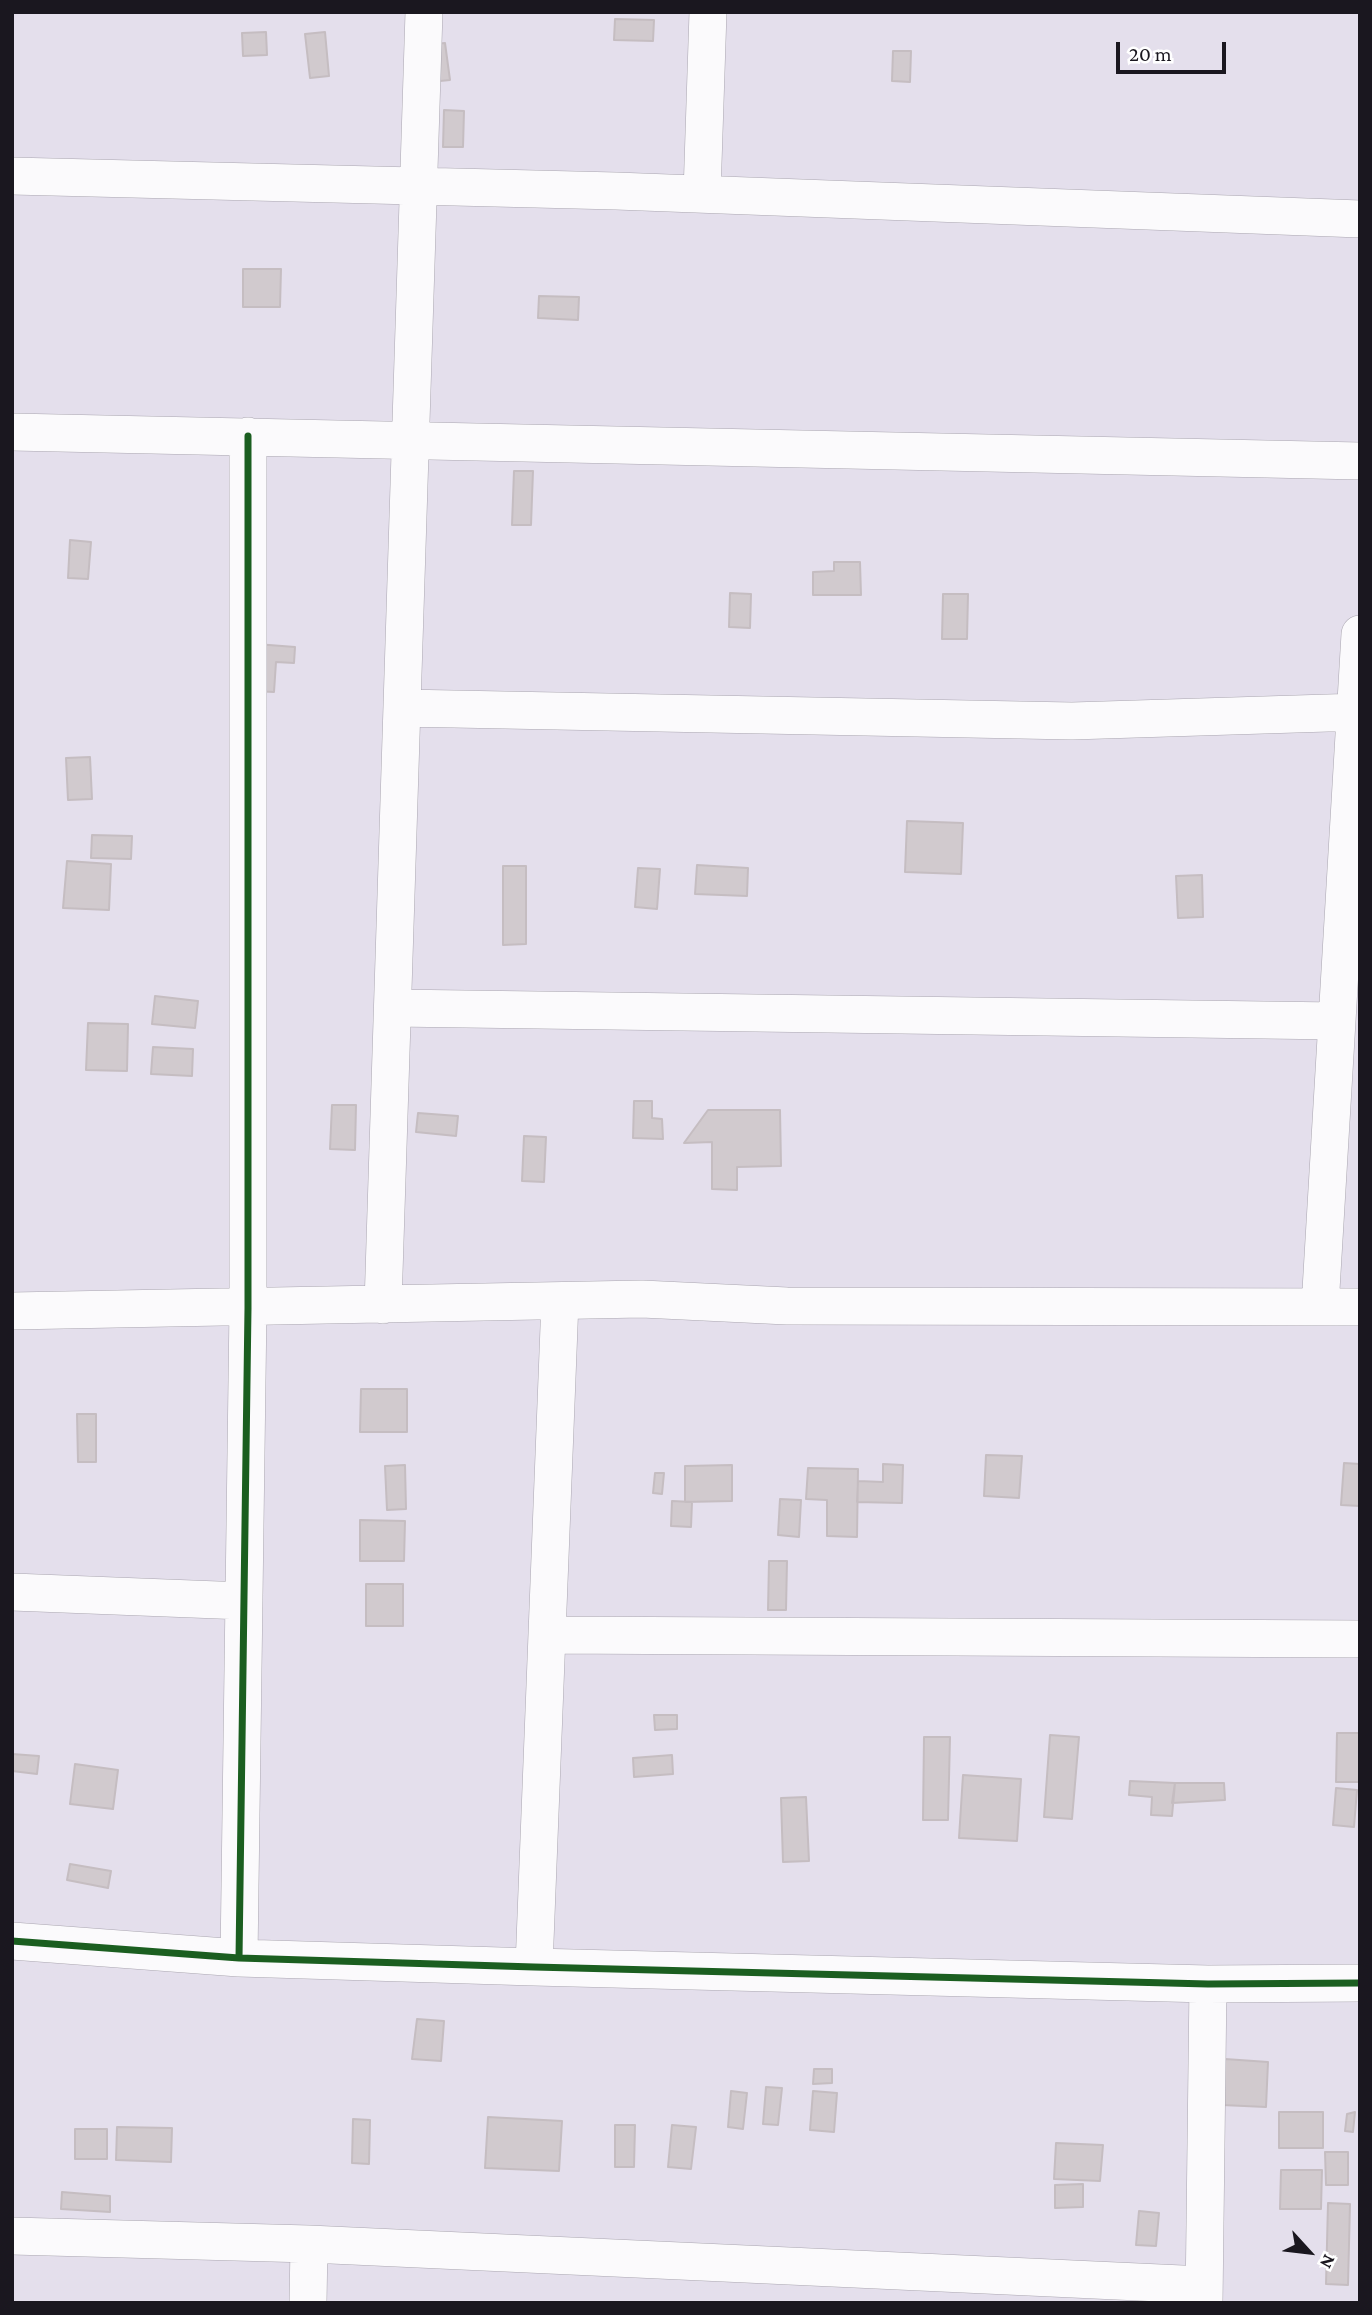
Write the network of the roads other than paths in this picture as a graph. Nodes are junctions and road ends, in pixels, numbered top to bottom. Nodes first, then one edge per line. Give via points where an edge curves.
1 (424, 12) edge
2 (708, 12) edge
3 (12, 176) edge
4 (419, 186) junction
5 (702, 194) junction
6 (1360, 219) edge
7 (12, 432) edge
8 (248, 436) junction
9 (411, 440) junction
10 (1360, 461) edge
11 (1360, 634) edge
12 (402, 708) junction
13 (1357, 712) edge
14 (393, 1008) junction
15 (1337, 1021) junction
16 (560, 1301) junction
17 (383, 1305) junction
18 (1320, 1307) junction
19 (1360, 1307) edge
20 (248, 1308) junction
21 (12, 1311) edge
22 (12, 1592) edge
23 (244, 1601) junction
24 (547, 1635) junction
25 (1360, 1639) edge
26 (12, 1941) edge
27 (239, 1958) junction
28 (534, 1967) junction
29 (1360, 1983) edge
30 (1208, 1984) junction
31 (12, 2236) edge
32 (309, 2244) junction
33 (1204, 2294) edge
34 (308, 2303) edge

1 - 4 street
2 - 5 street
3 - 4 street
4 - 5 street
4 - 9 street
5 - 6 street
7 - 8 street
8 - 9 street
8 - 20 street
9 - 10 street
9 - 12 street
11 - 13 street
12 - 13 street via 1072,721
12 - 14 street
13 - 15 street
14 - 15 street
14 - 17 street
15 - 18 street
16 - 17 street
16 - 18 street
16 - 24 street
17 - 20 street
18 - 19 street
20 - 21 street
20 - 23 street
22 - 23 street
23 - 27 street
24 - 25 street
24 - 28 street
26 - 27 street
27 - 28 street
28 - 30 street
29 - 30 street
30 - 33 street
31 - 32 street
32 - 33 street
32 - 34 street

